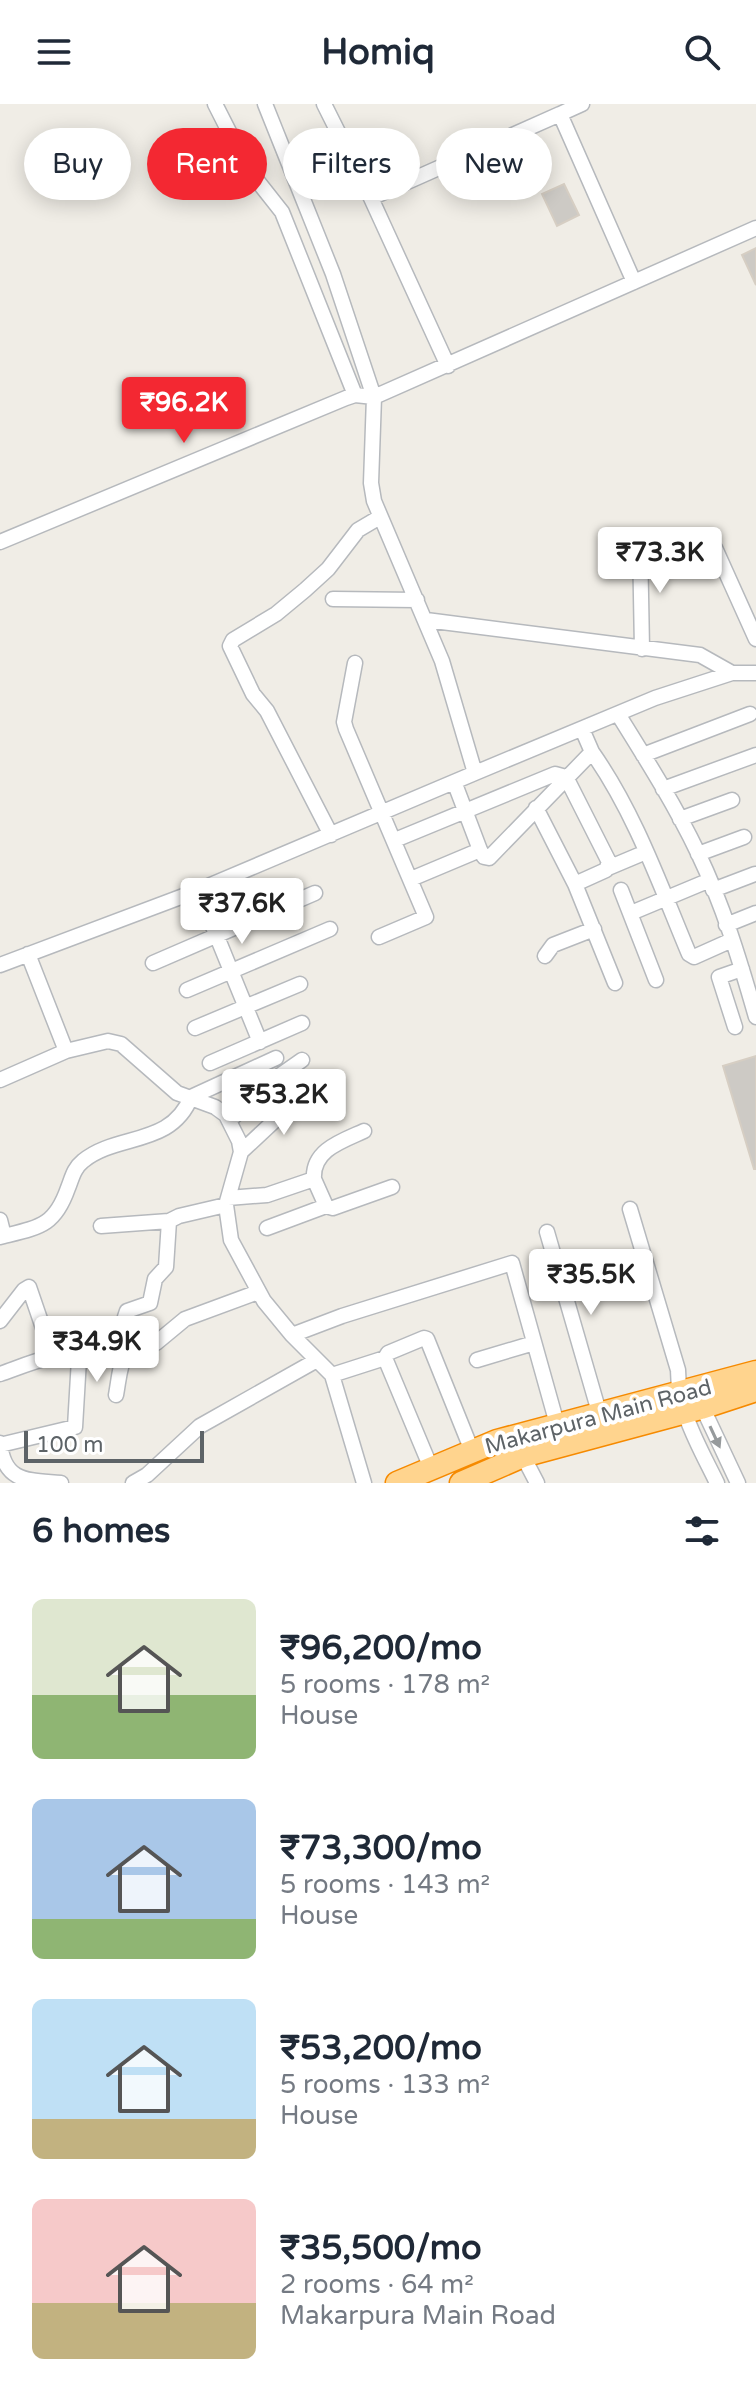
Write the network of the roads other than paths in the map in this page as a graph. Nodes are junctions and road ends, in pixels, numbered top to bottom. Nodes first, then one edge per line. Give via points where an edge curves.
1 (215, 104) edge
2 (265, 104) edge
3 (324, 104) edge
4 (582, 104) edge
5 (554, 112) edge
6 (336, 128) edge
7 (420, 175) edge
8 (372, 200) edge
9 (756, 228) edge
10 (634, 282) junction
11 (448, 366) junction
12 (355, 395) junction
13 (374, 397) junction
14 (380, 517) junction
15 (0, 542) edge
16 (640, 542) dead end
17 (715, 548) dead end
18 (333, 599) dead end
19 (417, 600) junction
20 (426, 620) junction
21 (756, 639) edge
22 (642, 649) junction
23 (355, 663) dead end
24 (756, 666) edge
25 (732, 673) junction
26 (756, 673) edge
27 (618, 714) junction
28 (750, 714) dead end
29 (582, 729) junction
30 (592, 752) junction
31 (643, 755) junction
32 (756, 755) edge
33 (475, 773) junction
34 (566, 777) junction
35 (455, 784) junction
36 (663, 789) junction
37 (732, 800) dead end
38 (536, 808) junction
39 (465, 810) junction
40 (384, 813) junction
41 (680, 819) junction
42 (331, 835) junction
43 (744, 837) dead end
44 (395, 840) junction
45 (480, 850) junction
46 (646, 852) junction
47 (698, 854) junction
48 (608, 868) junction
49 (755, 874) edge
50 (411, 879) junction
51 (575, 884) junction
52 (712, 885) junction
53 (198, 890) junction
54 (621, 890) dead end
55 (315, 893) dead end
56 (666, 899) junction
57 (631, 913) junction
58 (756, 913) edge
59 (726, 925) junction
60 (330, 929) dead end
61 (594, 929) junction
62 (216, 936) junction
63 (379, 937) dead end
64 (732, 940) junction
65 (28, 954) junction
66 (545, 956) dead end
67 (756, 956) edge
68 (153, 963) dead end
69 (0, 965) edge
70 (741, 965) junction
71 (231, 972) junction
72 (656, 980) dead end
73 (615, 983) dead end
74 (300, 984) dead end
75 (187, 990) dead end
76 (245, 1006) junction
77 (756, 1017) edge
78 (302, 1023) dead end
79 (735, 1027) dead end
80 (195, 1028) dead end
81 (260, 1042) junction
82 (66, 1051) junction
83 (276, 1058) dead end
84 (302, 1060) dead end
85 (210, 1063) dead end
86 (0, 1080) edge
87 (302, 1095) dead end
88 (191, 1097) junction
89 (229, 1121) junction
90 (364, 1131) dead end
91 (241, 1152) junction
92 (314, 1179) junction
93 (392, 1187) dead end
94 (227, 1202) junction
95 (326, 1206) junction
96 (630, 1209) dead end
97 (0, 1220) edge
98 (169, 1221) junction
99 (101, 1226) dead end
100 (267, 1228) dead end
101 (547, 1232) dead end
102 (2, 1236) edge
103 (258, 1292) junction
104 (0, 1321) edge
105 (292, 1335) junction
106 (534, 1343) junction
107 (135, 1344) junction
108 (53, 1357) junction
109 (385, 1358) junction
110 (317, 1360) junction
111 (477, 1360) dead end
112 (756, 1372) edge
113 (0, 1374) edge
114 (332, 1375) junction
115 (756, 1390) edge
116 (116, 1395) dead end
117 (690, 1401) junction
118 (599, 1412) junction
119 (557, 1424) junction
120 (0, 1444) edge
121 (472, 1451) junction
122 (523, 1456) junction
123 (431, 1468) junction
124 (4, 1470) edge
125 (61, 1483) edge
126 (133, 1483) edge
127 (364, 1483) edge
128 (397, 1483) edge
129 (461, 1483) edge
130 (537, 1483) edge
131 (717, 1483) edge
132 (738, 1483) edge

1 - 12 street via 248,169 282,212
2 - 13 street via 333,274
3 - 6 street
4 - 5 street
5 - 7 street
5 - 10 street
8 - 11 street
9 - 10 street
10 - 11 street
11 - 13 street
12 - 13 street
12 - 15 street
13 - 14 street via 371,483
14 - 19 street
14 - 42 street via 358,530 305,590 230,646
16 - 22 street
17 - 21 street
18 - 19 street
19 - 20 street
20 - 22 street
20 - 33 street
22 - 25 street via 700,655
23 - 40 street via 344,722
24 - 26 street
25 - 26 street
25 - 27 street
27 - 29 street
27 - 31 street
28 - 31 street
29 - 30 street
29 - 33 street
30 - 34 street
30 - 46 street
31 - 36 street
32 - 36 street
33 - 35 street
34 - 38 street
34 - 39 street via 555,774
34 - 48 street
35 - 39 street
35 - 40 street
36 - 41 street
37 - 41 street
38 - 45 street via 489,858
38 - 51 street
39 - 44 street
39 - 45 street
40 - 42 street
40 - 44 street
41 - 47 street
42 - 53 street
43 - 47 street
44 - 50 street
45 - 50 street
46 - 48 street
46 - 56 street
47 - 52 street
48 - 51 street
49 - 52 street
50 - 63 street via 426,917
51 - 61 street
52 - 56 street
52 - 59 street
53 - 62 street
53 - 65 street
54 - 57 street
55 - 62 street
56 - 57 street
56 - 64 street via 691,957
57 - 72 street
58 - 59 street
59 - 64 street
60 - 71 street
61 - 66 street via 553,945
61 - 73 street
62 - 68 street
62 - 71 street
64 - 70 street
65 - 69 street
65 - 82 street
67 - 70 street
70 - 77 street
70 - 79 street via 719,977
71 - 75 street
71 - 76 street
74 - 76 street
76 - 80 street
76 - 81 street
78 - 81 street
81 - 85 street
82 - 86 street
82 - 88 street via 108,1041 121,1044 177,1093
83 - 88 street
84 - 89 street
87 - 91 street
88 - 89 street via 215,1107
88 - 102 street via 184,1113 157,1132 85,1159 75,1169 60,1210 48,1221
89 - 91 street
90 - 92 street via 326,1150 317,1161
91 - 94 street
92 - 94 street
92 - 95 street
93 - 95 street
94 - 98 street
94 - 103 street via 231,1240
95 - 100 street
96 - 117 street
97 - 102 street
98 - 99 street
98 - 107 street via 166,1267 155,1279 152,1299 125,1317
101 - 118 street
103 - 105 street
103 - 107 street via 185,1319 156,1343
104 - 108 street via 29,1287
105 - 106 street via 511,1263
105 - 110 street
106 - 111 street
106 - 119 street
107 - 116 street via 123,1356
108 - 113 street
108 - 120 street via 68,1354 79,1359 75,1427
109 - 114 street
109 - 121 street via 427,1339
109 - 123 street
110 - 114 street
110 - 126 street via 200,1426
112 - 117 highway, Makarpura Main Road
114 - 127 street
115 - 117 highway, Makarpura Main Road
117 - 118 highway, Makarpura Main Road
117 - 122 highway, Makarpura Main Road
117 - 131 street
117 -> 132 street
118 - 119 highway, Makarpura Main Road
119 - 121 highway, Makarpura Main Road
120 - 124 street
121 - 123 highway, Makarpura Main Road
122 - 129 highway, Makarpura Main Road
122 - 130 street
123 - 128 highway, Makarpura Main Road
124 - 125 street via 23,1480

